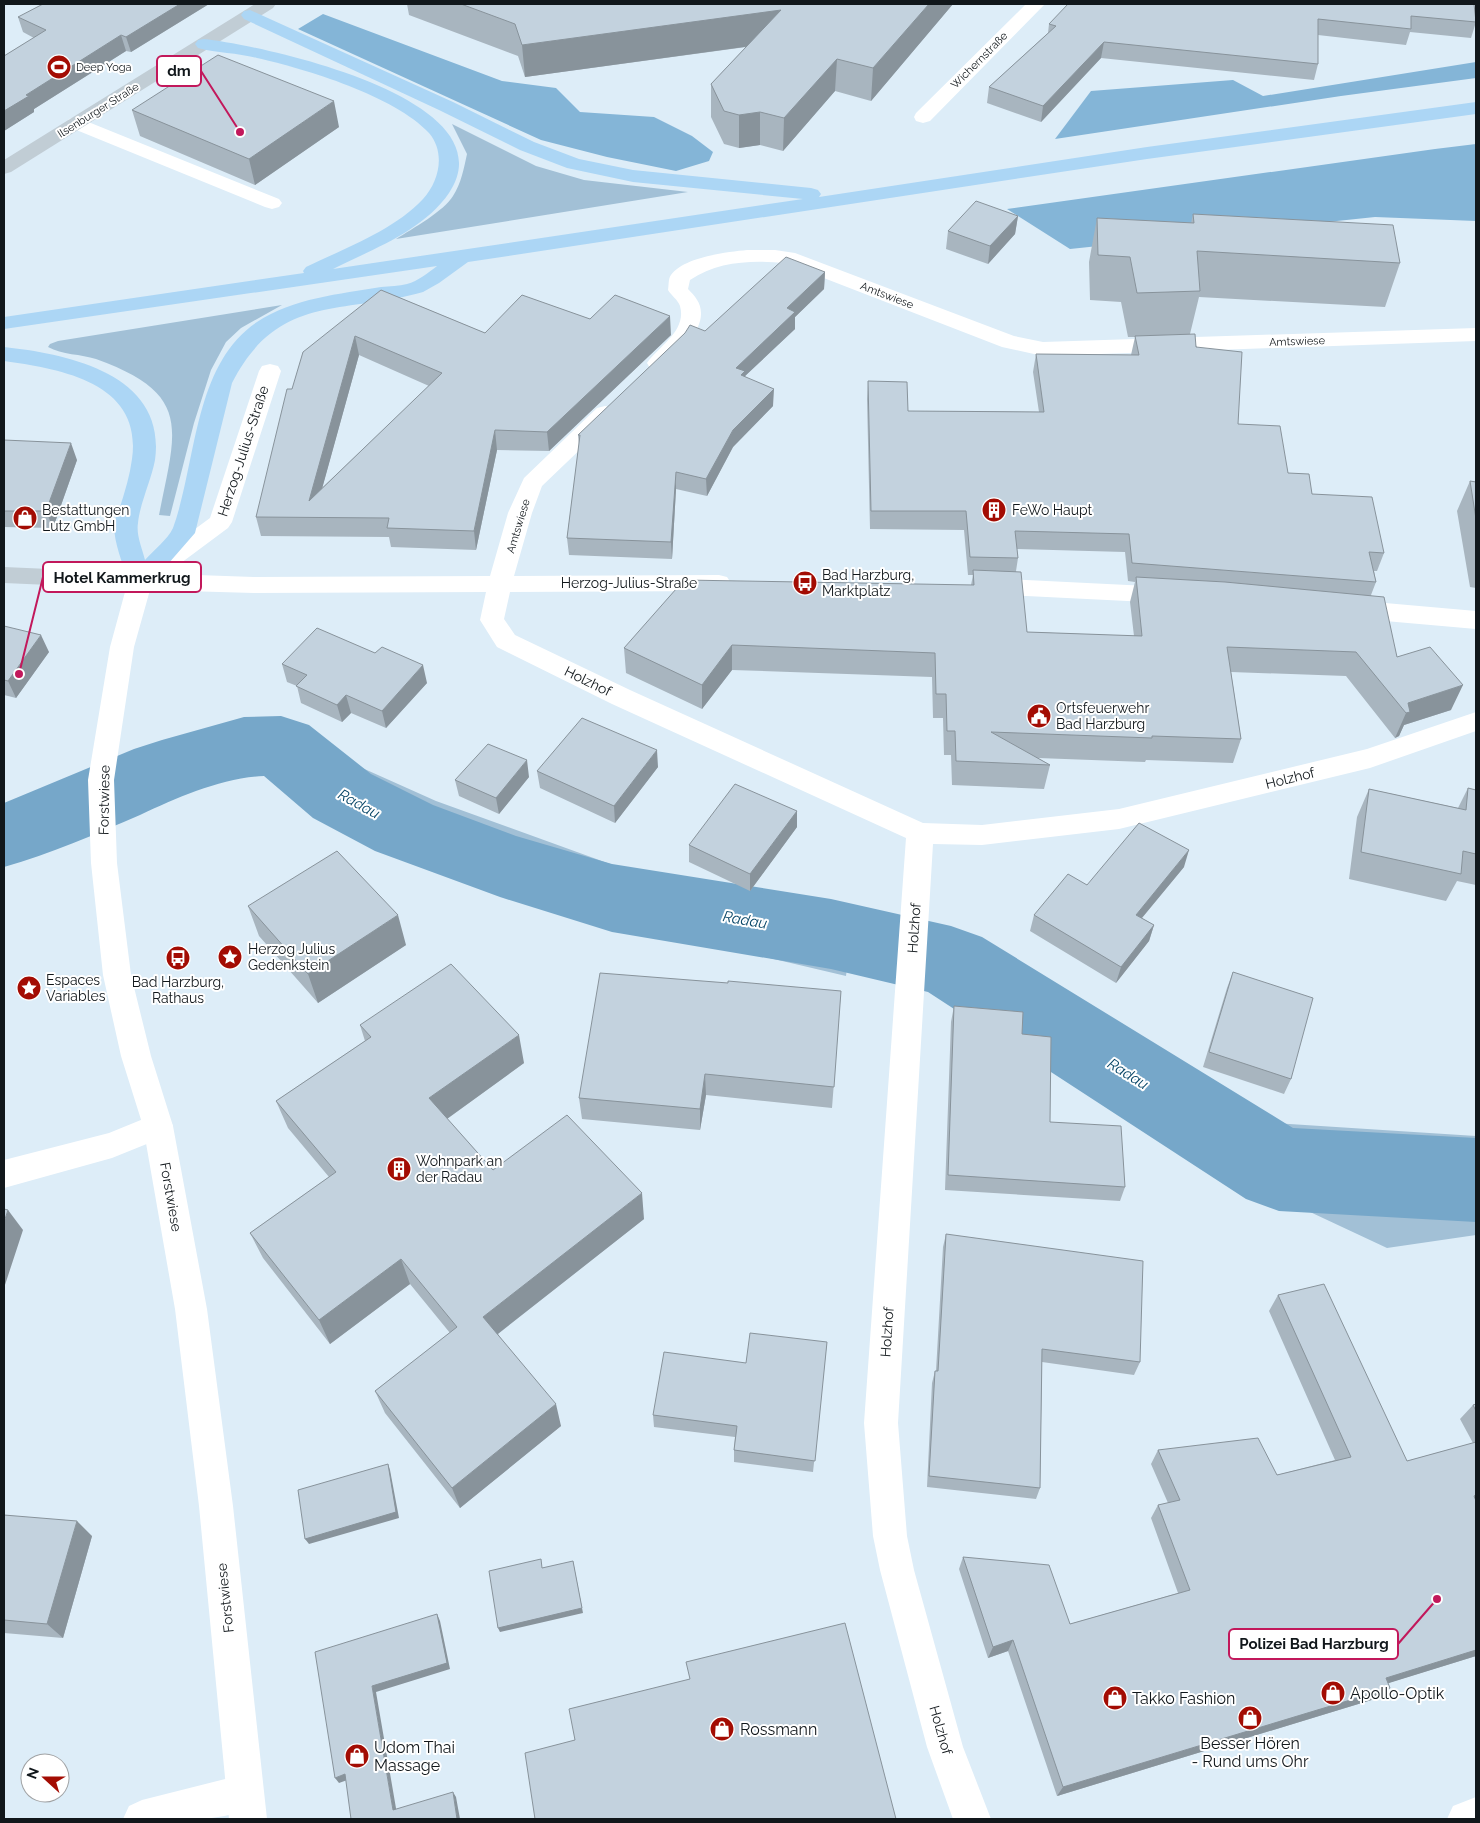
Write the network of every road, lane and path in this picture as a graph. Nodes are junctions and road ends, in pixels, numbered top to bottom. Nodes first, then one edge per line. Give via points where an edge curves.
1 (267, 4) edge
2 (1036, 4) edge
3 (250, 15) junction
4 (204, 44) junction
5 (1476, 108) edge
6 (922, 117) dead end
7 (76, 123) junction
8 (4, 168) edge
9 (852, 198) junction
10 (272, 204) dead end
11 (466, 256) junction
12 (294, 281) junction
13 (4, 322) edge
14 (1476, 335) edge
15 (4, 354) edge
16 (270, 371) dead end
17 (643, 377) edge
18 (622, 397) edge
19 (4, 575) edge
20 (140, 581) junction
21 (500, 583) junction
22 (736, 583) edge
23 (964, 586) edge
24 (1189, 596) edge
25 (1327, 607) edge
26 (1476, 620) edge
27 (1476, 721) edge
28 (920, 833) junction
29 (158, 1126) junction
30 (4, 1174) edge
31 (246, 1806) edge
32 (1476, 1816) edge
33 (142, 1819) edge
34 (972, 1819) edge
35 (1466, 1819) edge

1 - 3 main road, Ilsenburger Straße
2 - 6 street, Wichernstraße
3 - 4 main road, Ilsenburger Straße
3 - 9 highway via 527,146 574,164 633,176
4 - 7 main road, Ilsenburger Straße
4 - 12 highway via 255,51 303,64 376,93 416,113 435,128 448,152 449,165 440,191 416,215
5 - 9 highway via 1166,150
7 - 8 main road, Ilsenburger Straße
7 - 10 street
9 - 11 highway
11 - 12 highway
11 - 20 highway via 416,288 296,310 259,331 243,345 221,384 183,533
12 - 13 highway
14 - 17 street, Amtswiese via 1043,349 1009,342 788,257 751,255 691,268 680,277 678,290 689,304 692,317 677,344
15 - 20 highway via 80,368 104,378 135,408 145,437 144,454 126,524
16 - 20 street, Herzog-Julius-Straße via 220,522
18 - 21 street, Amtswiese via 532,483
19 - 20 main road, Herzog-Julius-Straße
20 - 21 street, Herzog-Julius-Straße via 254,585
20 - 29 street, Forstwiese via 122,647 101,780 102,819 117,975 136,1056
21 - 22 street, Herzog-Julius-Straße
21 - 28 street, Holzhof via 492,620 506,642
23 - 24 street
25 - 26 street
27 - 28 street, Holzhof via 1370,758 1118,819 982,835
28 - 34 street, Holzhof via 881,1423 890,1536 897,1570 945,1746
29 - 30 street via 112,1145
29 - 31 street, Forstwiese via 191,1309 216,1506
31 - 33 street
32 - 35 street

